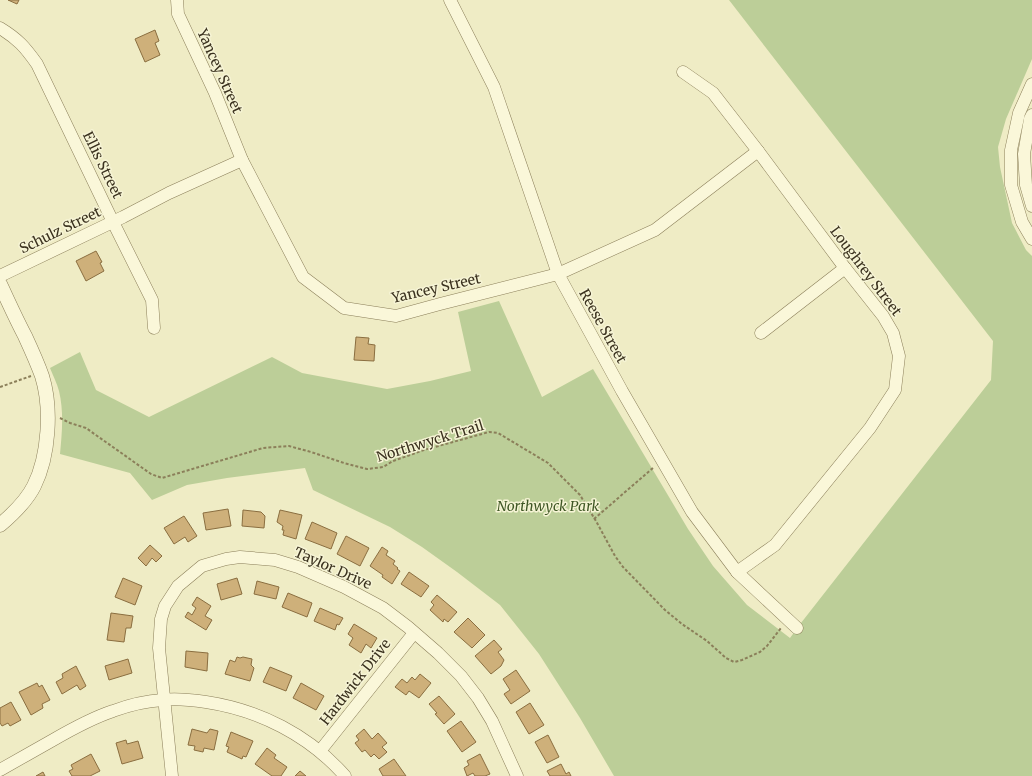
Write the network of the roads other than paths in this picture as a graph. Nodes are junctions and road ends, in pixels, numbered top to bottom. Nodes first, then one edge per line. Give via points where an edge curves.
1 (177, 0) edge
2 (450, 0) edge
3 (0, 28) edge
4 (683, 72) dead end
5 (1032, 84) edge
6 (1032, 115) edge
7 (758, 150) junction
8 (242, 160) junction
9 (1032, 206) edge
10 (113, 222) junction
11 (1032, 239) edge
12 (845, 268) junction
13 (558, 274) junction
14 (0, 276) edge
15 (0, 284) edge
16 (154, 328) dead end
17 (761, 334) dead end
18 (0, 525) edge
19 (737, 572) junction
20 (797, 628) dead end
21 (414, 633) junction
22 (164, 700) junction
23 (320, 751) junction
24 (0, 770) edge
25 (172, 776) edge
26 (345, 776) edge
27 (517, 776) edge

1 - 8 street, Yancey Street via 178,14 215,93
2 - 13 street, Reese Street via 494,87
3 - 10 street, Ellis Street via 27,49 37,64
4 - 7 street, Loughrey Street via 713,93
5 - 11 street via 1019,113 1011,150 1011,185 1022,222
6 - 9 street via 1024,154 1026,185
7 - 12 street, Loughrey Street
7 - 13 street, Yancey Street via 655,230
8 - 10 street, Schulz Street
8 - 13 street, Yancey Street via 304,277 344,308 396,316
10 - 14 street, Schulz Street
10 - 16 street, Ellis Street via 152,300
12 - 17 street
12 - 19 street, Loughrey Street via 883,316 893,333 899,356 895,390 870,428 775,545
13 - 19 street, Reese Street via 692,512
15 - 18 street via 37,363 47,400 47,431 39,474 26,499
19 - 20 street, Reese Street
21 - 22 street, Taylor Drive via 383,608 298,567 276,560 240,557 226,559 202,566 178,586 165,606 161,619 159,648
21 - 23 street, Hardwick Drive
21 - 27 street, Taylor Drive via 461,676 478,698 492,721
22 - 23 street via 220,704 249,712 279,724
22 - 24 street via 138,704 89,720
22 - 25 street, Taylor Drive
23 - 26 street

